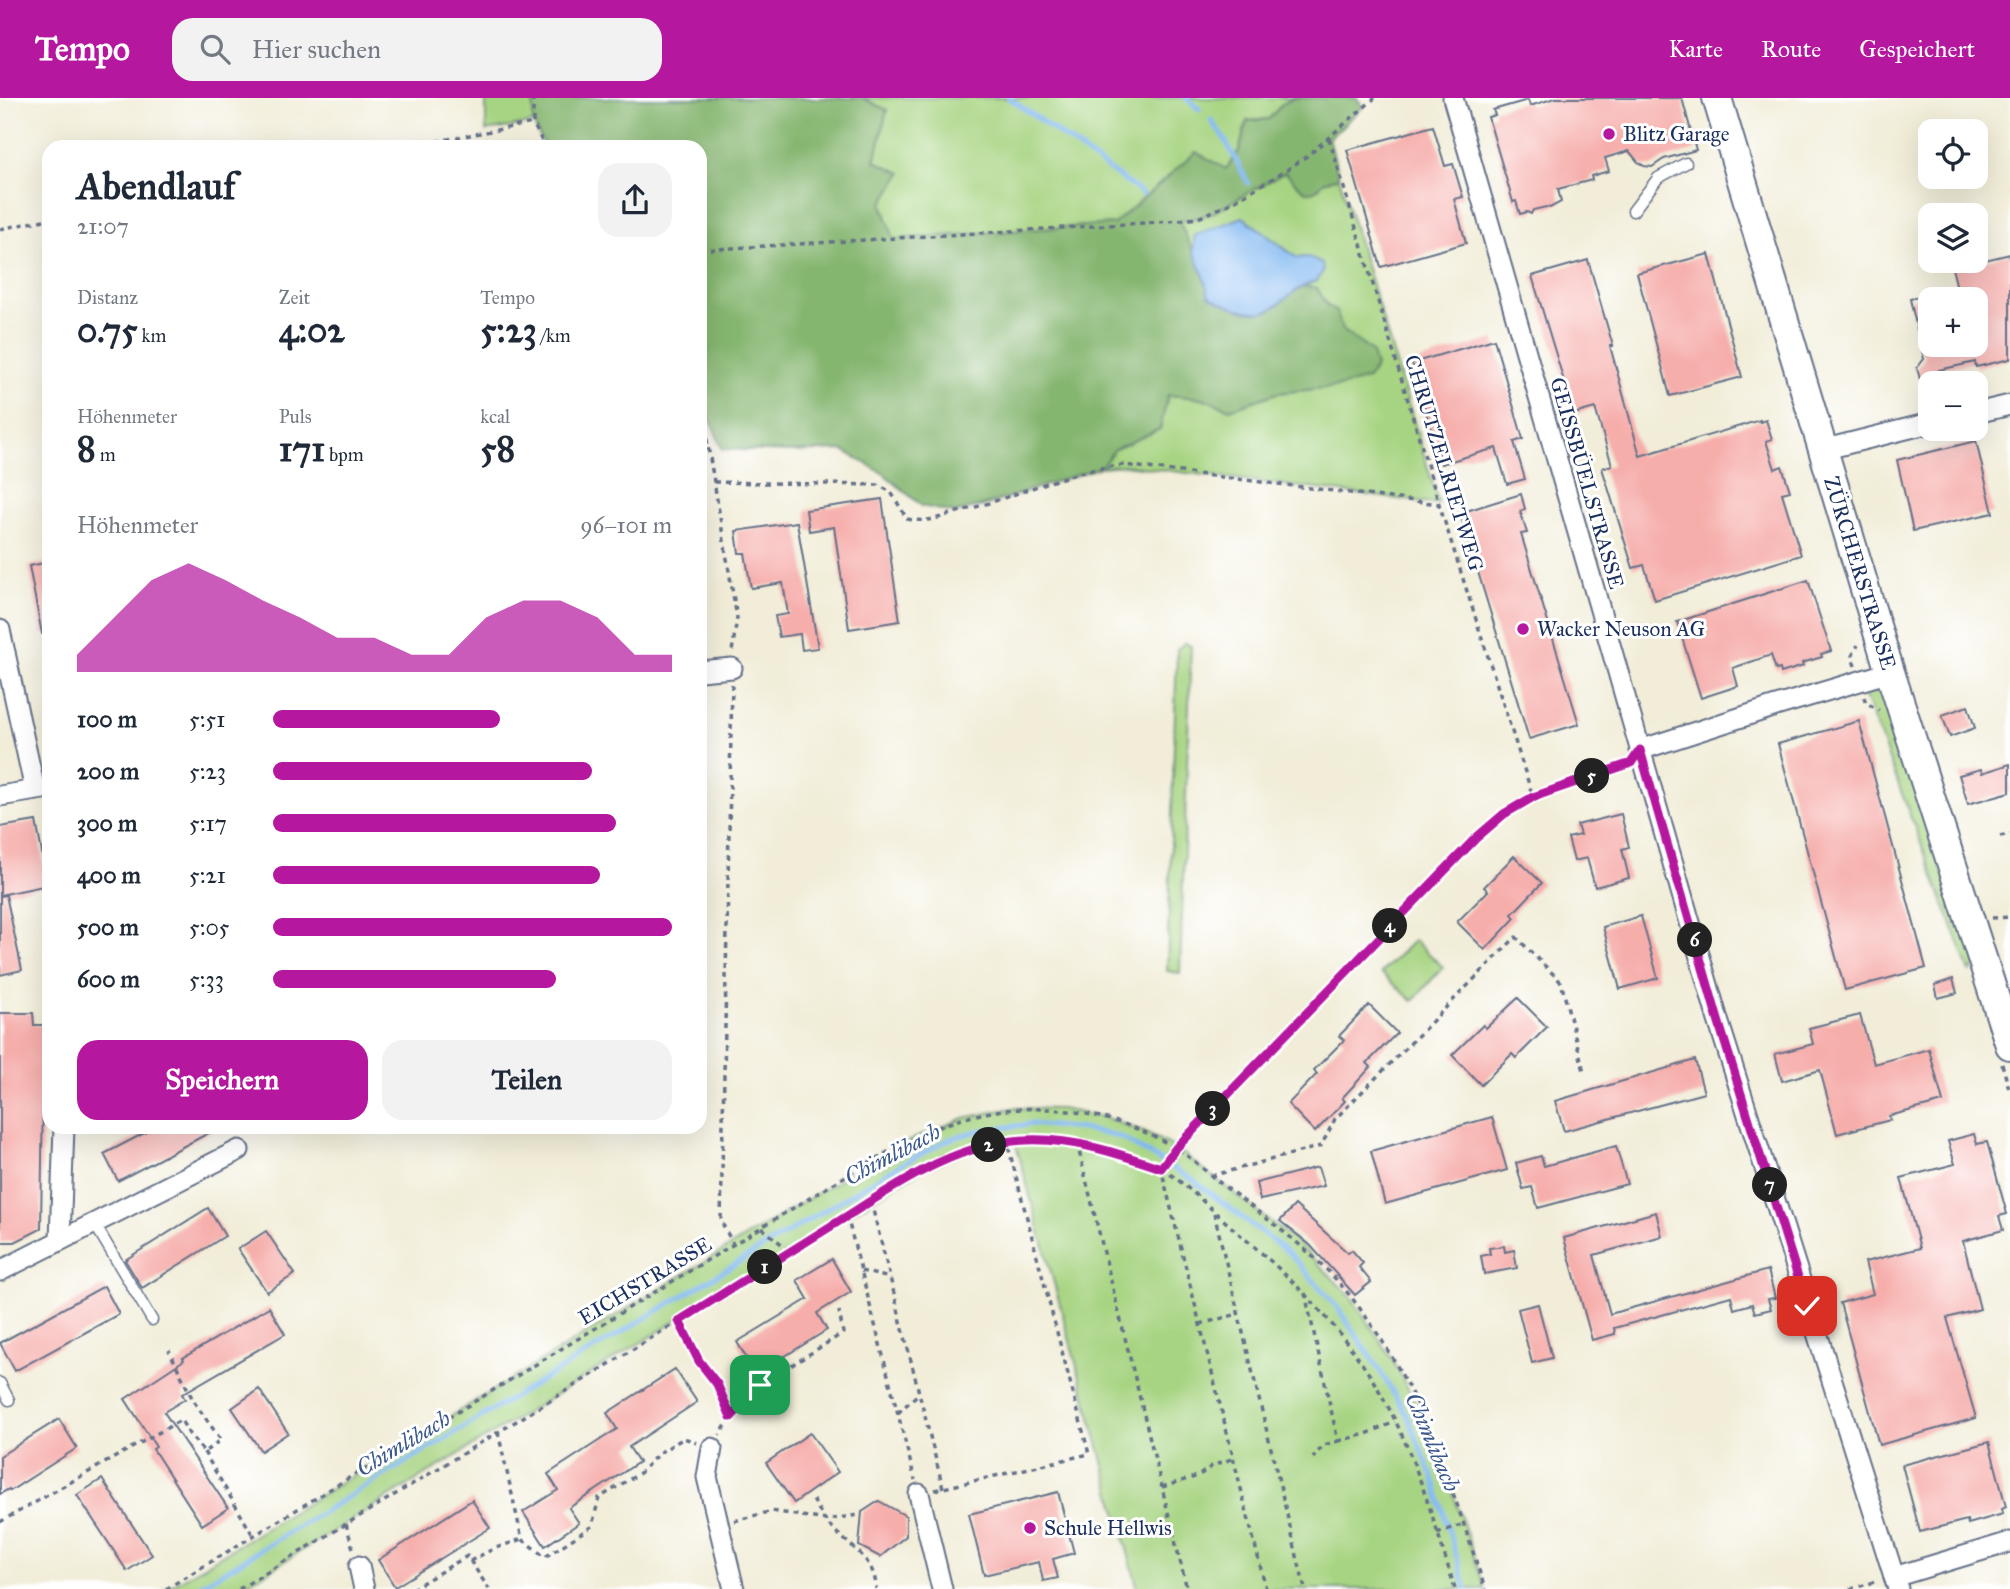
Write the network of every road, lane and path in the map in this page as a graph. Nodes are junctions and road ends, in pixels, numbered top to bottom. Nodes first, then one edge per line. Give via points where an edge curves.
1 (533, 98) edge
2 (1375, 98) edge
3 (1453, 98) edge
4 (1717, 98) edge
5 (533, 123) junction
6 (1329, 138) junction
7 (444, 140) edge
8 (542, 140) edge
9 (1686, 163) dead end
10 (1633, 211) dead end
11 (42, 220) edge
12 (0, 229) edge
13 (707, 250) edge
14 (2010, 405) edge
15 (1988, 410) edge
16 (1918, 426) edge
17 (707, 440) edge
18 (1822, 450) junction
19 (714, 482) junction
20 (1439, 504) junction
21 (0, 630) edge
22 (2, 654) edge
23 (732, 668) junction
24 (707, 670) edge
25 (1890, 672) junction
26 (1640, 750) junction
27 (42, 789) edge
28 (0, 796) edge
29 (1533, 797) junction
30 (2010, 834) edge
31 (2000, 836) dead end
32 (2010, 1045) edge
33 (1584, 1071) dead end
34 (64, 1134) edge
35 (1007, 1142) junction
36 (1077, 1143) junction
37 (239, 1150) dead end
38 (1175, 1150) junction
39 (1163, 1166) junction
40 (1211, 1176) junction
41 (870, 1202) junction
42 (1214, 1212) junction
43 (847, 1216) junction
44 (94, 1223) junction
45 (762, 1228) junction
46 (60, 1240) junction
47 (734, 1246) junction
48 (791, 1251) junction
49 (0, 1270) edge
50 (861, 1271) junction
51 (890, 1278) junction
52 (1305, 1293) junction
53 (839, 1311) dead end
54 (1238, 1314) junction
55 (152, 1320) dead end
56 (679, 1321) junction
57 (1200, 1324) junction
58 (169, 1350) dead end
59 (0, 1383) edge
60 (919, 1393) junction
61 (9, 1400) dead end
62 (898, 1413) junction
63 (731, 1417) junction
64 (1396, 1422) junction
65 (498, 1432) junction
66 (1338, 1441) junction
67 (712, 1448) junction
68 (204, 1452) junction
69 (1234, 1458) junction
70 (1313, 1458) dead end
71 (1161, 1487) junction
72 (943, 1489) junction
73 (919, 1494) junction
74 (813, 1500) dead end
75 (858, 1515) dead end
76 (826, 1520) junction
77 (0, 1522) edge
78 (346, 1524) junction
79 (1464, 1524) junction
80 (719, 1527) junction
81 (1437, 1533) junction
82 (254, 1537) junction
83 (522, 1539) junction
84 (2010, 1542) edge
85 (470, 1560) junction
86 (359, 1566) joint
87 (1896, 1583) edge
88 (166, 1589) edge
89 (239, 1589) edge
90 (364, 1589) edge
91 (412, 1589) edge
92 (489, 1589) edge
93 (734, 1589) edge
94 (876, 1589) edge
95 (942, 1589) edge
96 (1187, 1589) edge
97 (1266, 1589) edge
98 (1305, 1589) edge
99 (1454, 1589) edge
100 (1485, 1589) edge
101 (1850, 1589) edge

1 - 5 path
2 - 6 path
3 - 26 street, GEISSBÜELSTRASSE
4 - 18 main road, ZÜRCHERSTRASSE
5 - 7 path
5 - 8 path
6 - 13 path via 1285,171 1198,218
6 - 20 path, CHRUTZELRIETWEG
9 - 10 lane via 1658,178
11 - 12 path
14 - 15 street
16 - 18 street
17 - 19 path, EICHSTRASSE
18 - 25 main road, ZÜRCHERSTRASSE
19 - 20 path via 877,485 891,492 908,519 924,522 1101,467 1124,465
19 - 23 path, EICHSTRASSE via 737,618
20 - 29 path, CHRUTZELRIETWEG
21 - 22 street
22 - 27 street
23 - 24 street
23 - 47 path, EICHSTRASSE via 721,1221
25 - 26 street
25 - 32 main road, ZÜRCHERSTRASSE
26 - 29 path via 1631,763
26 - 87 street, GEISSBÜELSTRASSE via 1718,1020
27 - 28 street
29 - 38 path via 1476,838
30 - 31 path
33 - 40 path via 1561,982 1516,937 1335,1119 1321,1146
34 - 46 street
35 - 36 path
35 - 41 path via 945,1159
35 - 72 path via 1089,1454
36 - 39 path
36 - 71 path
37 - 44 street
38 - 39 path
38 - 40 path
38 - 45 path via 1104,1117 1061,1109 1013,1108 964,1118 912,1139
39 - 42 path
39 - 57 path
40 - 79 path via 1300,1244 1351,1297 1419,1409
41 - 43 path
41 - 51 path
42 - 52 path
42 - 54 path
43 - 48 path
43 - 50 path
44 - 46 street
44 - 55 lane
45 - 47 path
45 - 48 path
46 - 49 street
47 - 82 path, EICHSTRASSE
48 - 56 path
50 - 51 path
50 - 62 path
51 - 60 path
52 - 64 path via 1357,1356
52 - 66 path
53 - 63 path via 843,1333 760,1385
54 - 57 path
54 - 98 path
56 - 63 path
56 - 65 path
57 - 69 path
58 - 68 path via 194,1402 221,1440
59 - 61 lane
60 - 62 path
60 - 72 path
62 - 73 path
63 - 67 path
64 - 66 path
64 - 81 path
65 - 78 path
65 - 83 path
66 - 70 path via 1324,1445
67 - 80 street via 707,1477
67 - 83 path via 684,1438 659,1453 640,1473 599,1498 592,1526 545,1557
68 - 77 path via 181,1420
68 - 82 path
69 - 71 path
69 - 97 path
71 - 96 path
72 - 73 path
73 - 95 street
74 - 76 path
75 - 76 path
76 - 80 path via 772,1511
76 - 94 path via 860,1552
78 - 86 path
78 - 89 path
79 - 81 path
79 - 100 path
80 - 93 street
81 - 99 path
82 - 88 path, EICHSTRASSE
83 - 85 path
84 - 87 street
85 - 91 path via 467,1556
85 - 92 path
86 - 90 street
87 - 101 path

